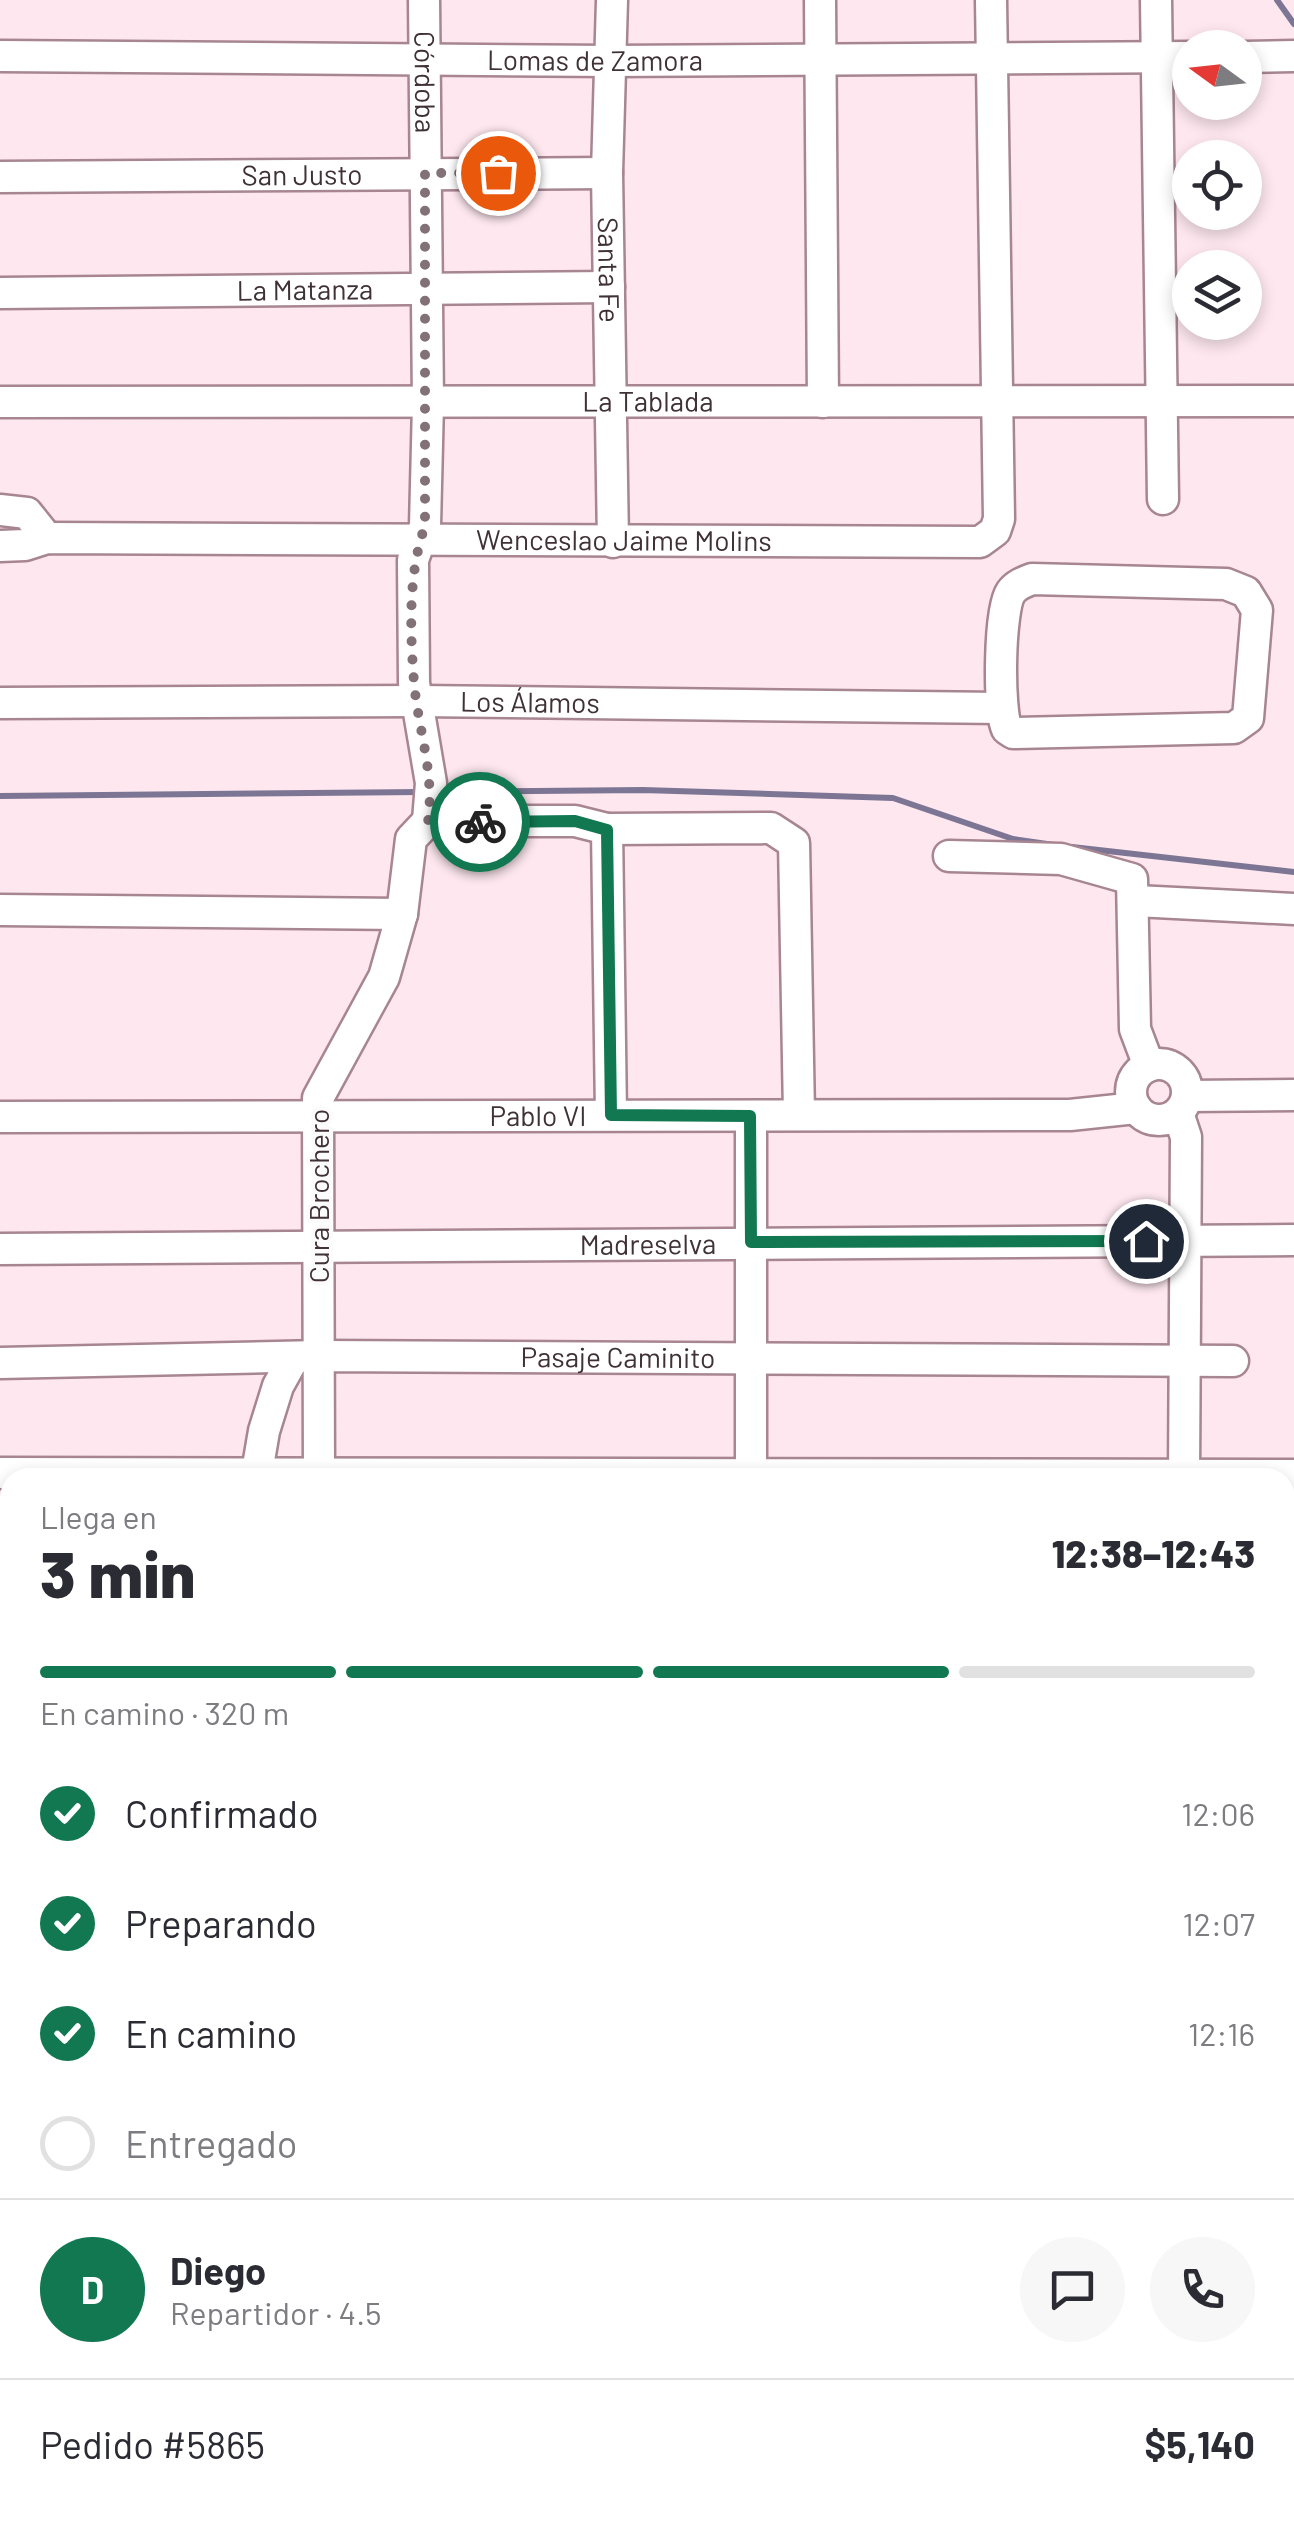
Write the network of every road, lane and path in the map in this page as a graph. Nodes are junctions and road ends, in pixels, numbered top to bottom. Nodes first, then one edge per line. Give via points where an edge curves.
1 (424, 0) edge
2 (612, 0) edge
3 (820, 0) edge
4 (991, 0) edge
5 (1156, 0) edge
6 (0, 56) edge
7 (1262, 56) edge
8 (1294, 56) edge
9 (1155, 57) junction
10 (1172, 57) edge
11 (992, 58) junction
12 (424, 59) junction
13 (612, 61) junction
14 (819, 61) junction
15 (425, 173) junction
16 (607, 173) junction
17 (0, 177) edge
18 (427, 287) junction
19 (609, 287) junction
20 (0, 293) edge
21 (997, 401) junction
22 (1162, 401) junction
23 (1294, 401) edge
24 (0, 402) edge
25 (612, 402) junction
26 (823, 402) junction
27 (428, 403) junction
28 (1164, 499) dead end
29 (0, 510) edge
30 (47, 538) junction
31 (419, 542) junction
32 (612, 542) junction
33 (0, 546) edge
34 (418, 700) junction
35 (0, 702) edge
36 (1001, 708) junction
37 (430, 802) junction
38 (607, 830) junction
39 (948, 856) dead end
40 (1136, 901) junction
41 (1294, 909) edge
42 (0, 910) edge
43 (402, 914) junction
44 (1149, 1066) junction
45 (1294, 1095) edge
46 (1182, 1104) junction
47 (1136, 1108) junction
48 (316, 1114) junction
49 (799, 1114) junction
50 (611, 1115) junction
51 (0, 1116) edge
52 (750, 1116) junction
53 (1294, 1240) edge
54 (1186, 1241) junction
55 (751, 1242) junction
56 (318, 1244) junction
57 (0, 1249) edge
58 (306, 1357) junction
59 (751, 1360) junction
60 (1185, 1360) junction
61 (1233, 1361) dead end
62 (0, 1363) edge
63 (258, 1468) edge
64 (318, 1468) edge
65 (751, 1468) edge
66 (1184, 1468) edge

1 - 12 street, Córdoba
2 - 13 street, Santa Fe
3 - 14 street
4 - 11 street
5 - 9 street
6 - 12 street, Lomas de Zamora
7 - 8 street
9 - 10 street, Lomas de Zamora
9 - 11 street, Lomas de Zamora
9 - 22 street
11 - 14 street, Lomas de Zamora
11 - 21 street
12 - 13 street, Lomas de Zamora
12 - 15 street, Córdoba
13 - 14 street, Lomas de Zamora
13 - 16 street, Santa Fe
14 - 26 street
15 - 16 street, San Justo
15 - 17 street, San Justo
15 - 18 street, Córdoba
16 - 19 street, Santa Fe
18 - 19 street, La Matanza
18 - 20 street, La Matanza
18 - 27 street, Córdoba
19 - 25 street, Santa Fe
21 - 22 street, La Tablada
21 - 26 street, La Tablada
21 - 32 street, Wenceslao Jaime Molins via 999,519 991,536 972,543
22 - 23 street, La Tablada
22 - 28 street
24 - 27 street, La Tablada
25 - 26 street, La Tablada
25 - 27 street, La Tablada
25 - 32 street, Santa Fe
27 - 31 street, Córdoba
29 - 30 street via 27,513
30 - 31 street, Wenceslao Jaime Molins
30 - 33 street, Wenceslao Jaime Molins
31 - 32 street, Wenceslao Jaime Molins
31 - 34 street, Córdoba
34 - 35 street, Los Álamos
34 - 36 street, Los Álamos
34 - 37 street, Córdoba
36 - 36 street via 1006,602 1017,586 1032,580 1226,584 1246,592 1257,610 1252,705 1241,726 1018,735 1007,729
37 - 38 street
37 - 43 street, Cura Brochero via 412,839
38 - 49 street via 771,828 794,844
38 - 50 street
39 - 40 street via 1061,858 1132,879
40 - 41 street
40 - 44 street via 1135,1029
42 - 43 street
43 - 48 street, Cura Brochero via 384,977 322,1085
44 - 46 street via 1177,1070
44 - 47 street via 1132,1084
45 - 46 street
46 - 47 street via 1151,1120
46 - 54 street
47 - 49 street, Pablo VI via 1070,1115
48 - 50 street, Pablo VI
48 - 51 street, Pablo VI
48 - 56 street, Cura Brochero
49 - 52 street, Pablo VI
50 - 52 street, Pablo VI
52 - 55 street
53 - 54 street, Madreselva
54 - 55 street, Madreselva
54 - 60 street
55 - 56 street, Madreselva
55 - 59 street
56 - 57 street, Madreselva
56 - 58 street, Cura Brochero
58 - 59 street, Pasaje Caminito
58 - 62 street, Pasaje Caminito
58 - 63 street via 273,1401
58 - 64 street, Cura Brochero
59 - 60 street, Pasaje Caminito
59 - 65 street
60 - 61 street, Pasaje Caminito
60 - 66 street

